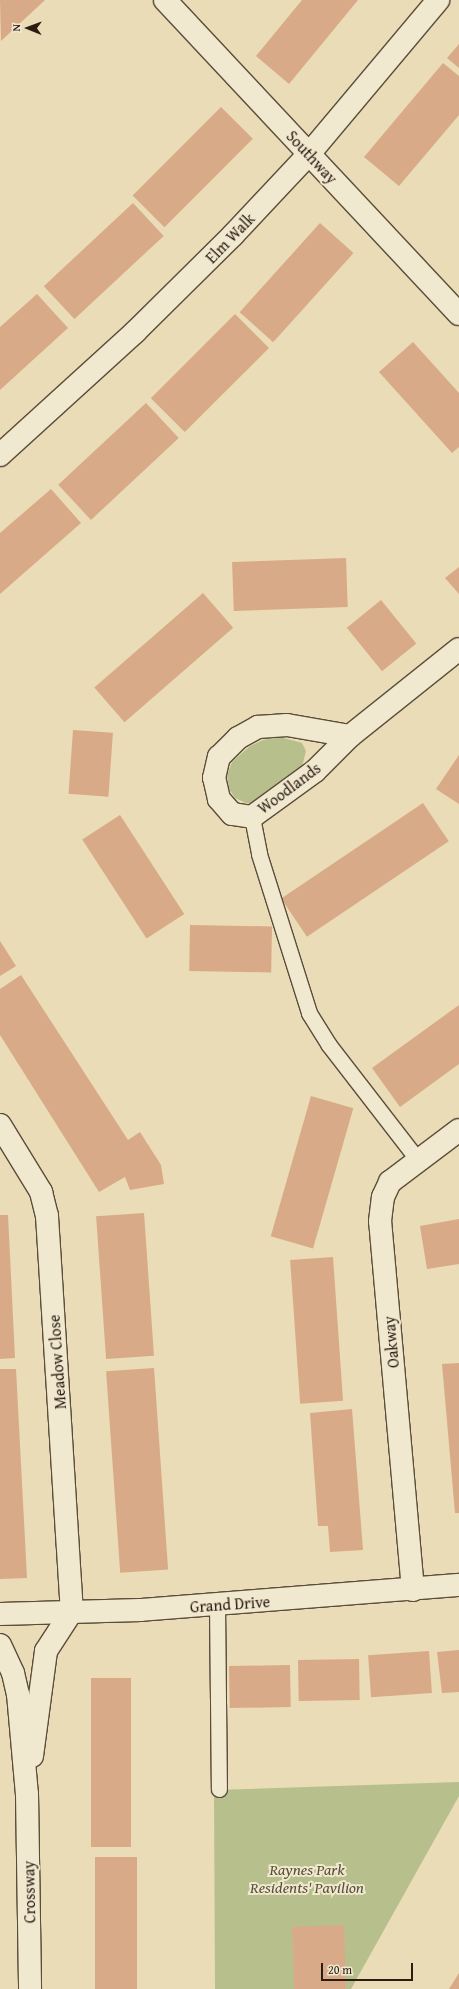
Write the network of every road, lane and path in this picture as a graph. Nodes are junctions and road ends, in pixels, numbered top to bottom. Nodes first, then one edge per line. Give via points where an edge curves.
1 (165, 0) edge
2 (438, 0) edge
3 (310, 154) junction
4 (459, 314) edge
5 (0, 455) edge
6 (459, 649) edge
7 (350, 736) junction
8 (252, 817) junction
9 (0, 1126) edge
10 (459, 1130) edge
11 (417, 1159) junction
12 (459, 1585) edge
13 (413, 1590) junction
14 (217, 1605) junction
15 (72, 1611) junction
16 (0, 1614) edge
17 (0, 1645) edge
18 (219, 1790) dead end
19 (27, 1794) junction
20 (30, 1989) edge

1 - 3 street, Southway
2 - 3 street, Elm Walk
3 - 4 street, Southway
3 - 5 street, Elm Walk via 146,321
6 - 7 street, Woodlands
7 - 8 street, Woodlands via 315,771
7 - 8 street, Woodlands via 287,725 258,727 238,738 219,757 214,778 219,799 232,814
8 - 11 lane via 259,854 309,1013 329,1045
9 - 15 street, Meadow Close via 41,1192 48,1216
10 - 11 street, Oakway
11 - 13 street, Oakway via 390,1182 383,1197 380,1221
12 - 13 street, Grand Drive
13 - 14 street, Grand Drive
14 - 15 street, Grand Drive
14 - 18 lane
15 - 16 street, Grand Drive
15 - 19 street, Crossway via 46,1651
17 - 19 street, Crossway via 13,1673 18,1694
19 - 20 street, Crossway

